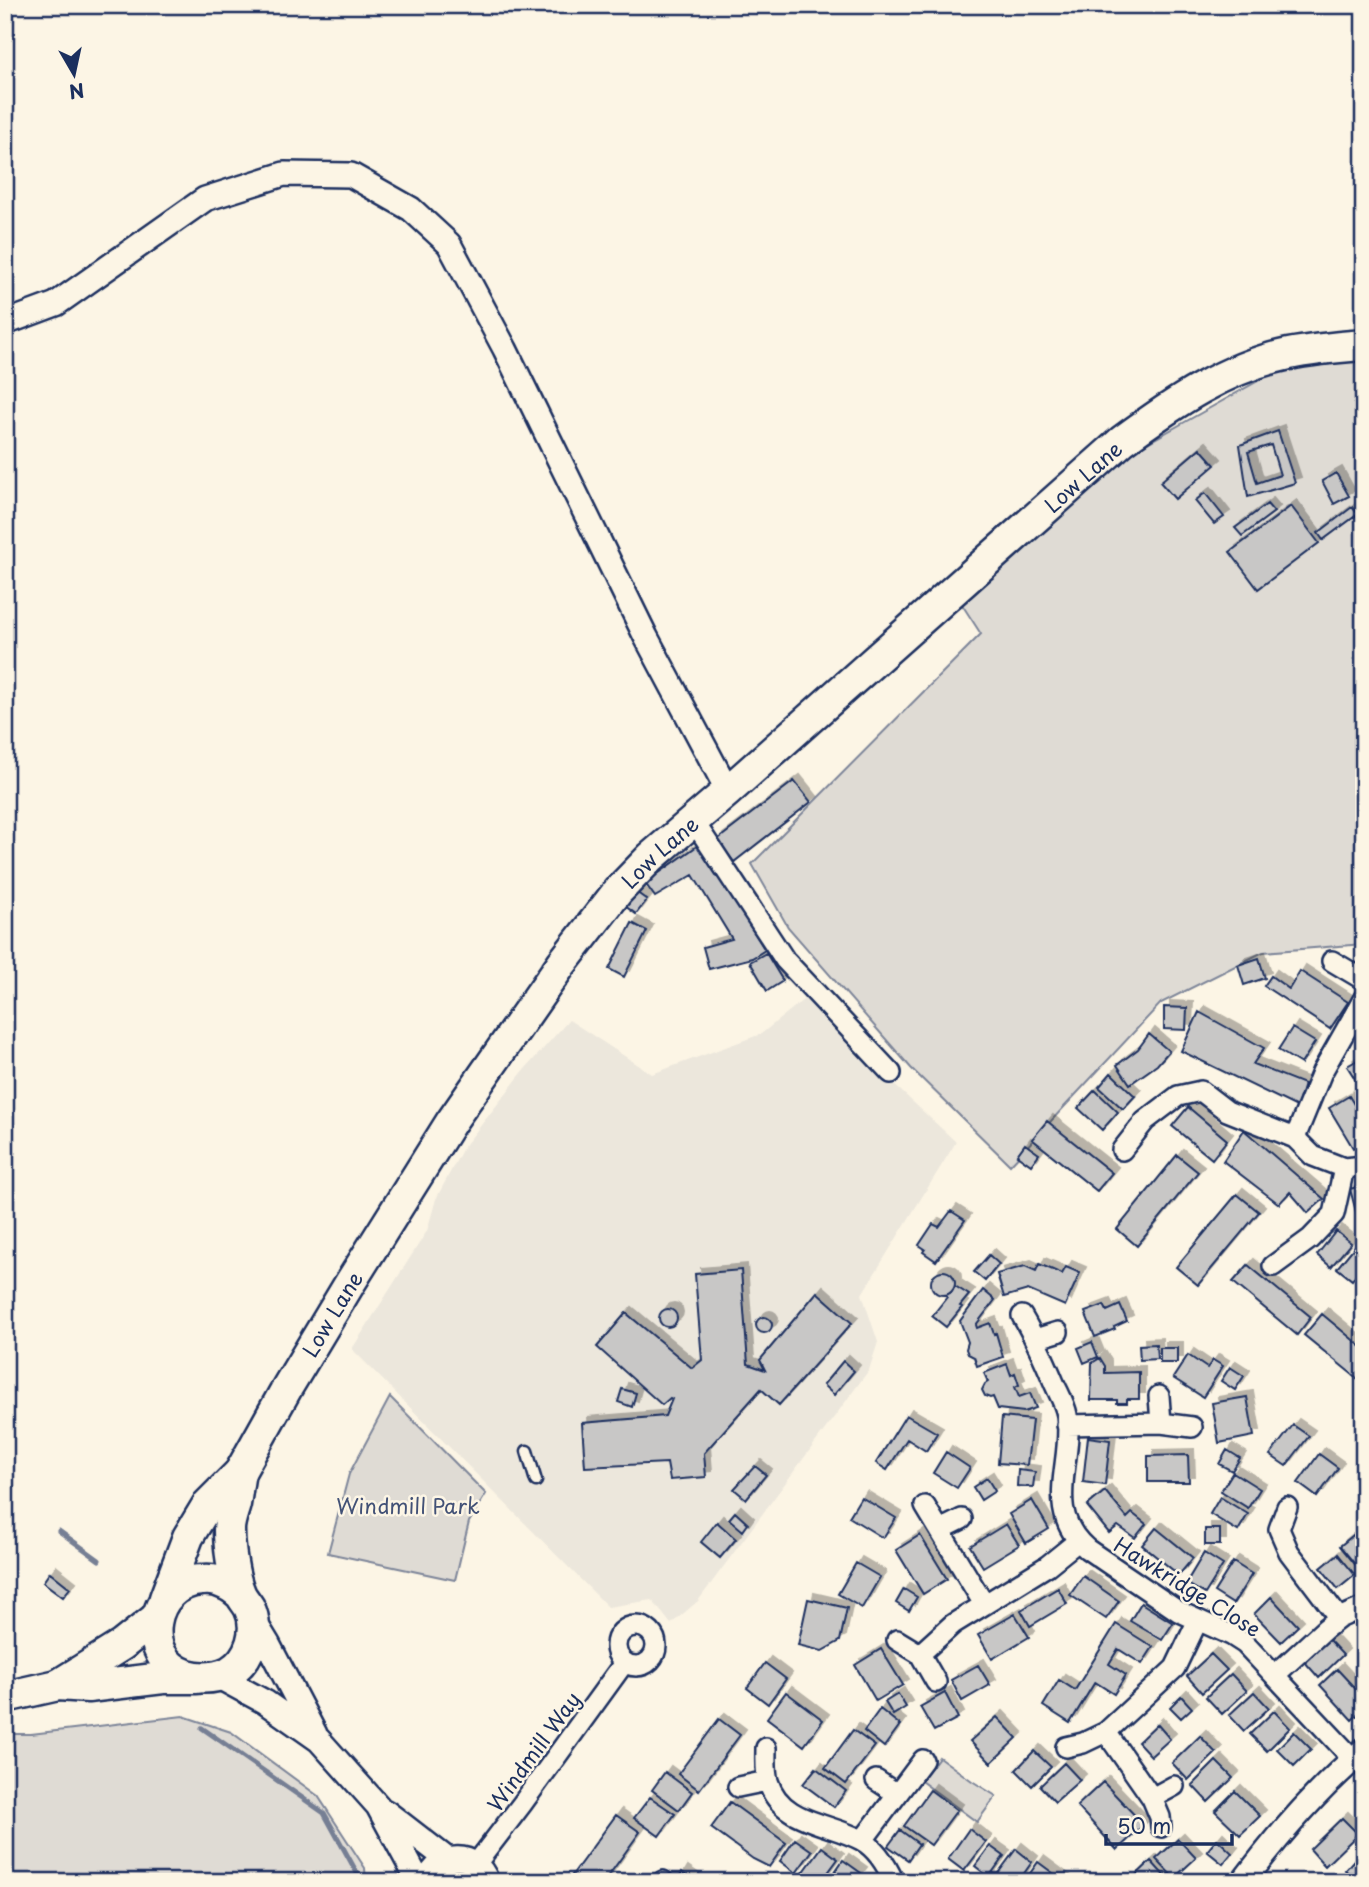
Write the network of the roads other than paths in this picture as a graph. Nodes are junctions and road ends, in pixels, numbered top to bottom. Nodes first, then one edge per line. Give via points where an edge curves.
1 (5, 323) edge
2 (1364, 345) edge
3 (728, 791) junction
4 (693, 820) junction
5 (1332, 961) dead end
6 (1364, 979) edge
7 (1364, 999) edge
8 (891, 1073) dead end
9 (1295, 1138) junction
10 (1122, 1150) dead end
11 (1364, 1166) edge
12 (1344, 1168) junction
13 (1273, 1266) dead end
14 (1022, 1316) dead end
15 (1058, 1332) dead end
16 (1035, 1339) junction
17 (1159, 1396) dead end
18 (1161, 1423) junction
19 (1067, 1425) junction
20 (1192, 1427) dead end
21 (527, 1451) dead end
22 (240, 1472) junction
23 (536, 1481) dead end
24 (925, 1506) dead end
25 (1287, 1507) dead end
26 (961, 1518) dead end
27 (940, 1530) junction
28 (1078, 1541) junction
29 (240, 1594) junction
30 (984, 1604) junction
31 (1364, 1606) edge
32 (161, 1608) junction
33 (1339, 1618) junction
34 (1198, 1620) junction
35 (254, 1621) junction
36 (897, 1640) dead end
37 (920, 1654) junction
38 (624, 1662) dead end
39 (1275, 1675) junction
40 (207, 1677) junction
41 (936, 1682) dead end
42 (58, 1685) junction
43 (7, 1695) edge
44 (1106, 1732) junction
45 (319, 1740) junction
46 (1066, 1747) dead end
47 (766, 1748) dead end
48 (1358, 1755) edge
49 (923, 1760) dead end
50 (876, 1780) dead end
51 (767, 1781) junction
52 (1174, 1786) dead end
53 (737, 1787) dead end
54 (897, 1794) junction
55 (1152, 1798) junction
56 (378, 1806) junction
57 (1161, 1826) dead end
58 (863, 1840) junction
59 (447, 1860) junction
60 (481, 1873) edge
61 (419, 1882) edge
62 (427, 1882) edge
63 (894, 1882) edge
64 (1243, 1882) edge

1 - 3 street via 56,304 205,199 284,174 351,175 411,209 449,244
2 - 3 main road, Low Lane via 1235,372 1194,392 1122,441
3 - 4 main road, Low Lane
4 - 8 street via 785,960
4 - 22 main road, Low Lane via 618,891 451,1122
5 - 6 street
7 - 9 street via 1322,1072
9 - 10 street via 1227,1111 1200,1091 1178,1097 1145,1121
9 - 12 street via 1313,1156
11 - 12 street
12 - 13 street via 1334,1214
14 - 16 street
15 - 16 street
16 - 19 street via 1065,1406
17 - 18 street
18 - 19 street
18 - 20 street
19 - 28 street via 1061,1492
21 - 23 lane
22 - 29 main road, Low Lane via 229,1528
22 - 32 main road, Low Lane via 208,1504 188,1537
24 - 27 street
25 - 33 street via 1269,1531
26 - 27 street
27 - 30 street
28 - 30 street via 1047,1566
28 - 34 street, Hawkridge Close
29 - 32 main road via 227,1584 194,1580 178,1587
29 - 35 main road
30 - 37 street
31 - 33 street
32 - 40 main road via 155,1634 164,1656 182,1673
32 - 42 main road via 122,1645
33 - 39 street
34 - 39 street, Hawkridge Close via 1245,1644
34 - 44 street via 1175,1668
35 - 40 main road via 254,1636 241,1662 230,1671
35 - 45 street
36 - 37 street
37 - 41 street
38 - 60 street, Windmill Way via 523,1804
39 - 48 street, Hawkridge Close
40 - 42 main road via 88,1687
40 - 45 street via 265,1702
42 - 43 main road
44 - 46 street
44 - 55 street
45 - 56 street
47 - 51 street
48 - 64 street via 1319,1791
49 - 54 street
50 - 54 street
51 - 53 street
51 - 58 street via 793,1814
52 - 55 street
54 - 58 street
55 - 57 street
56 - 59 street
56 - 61 street
58 - 63 street via 887,1866
59 - 60 street via 467,1860
59 - 62 street via 435,1867

